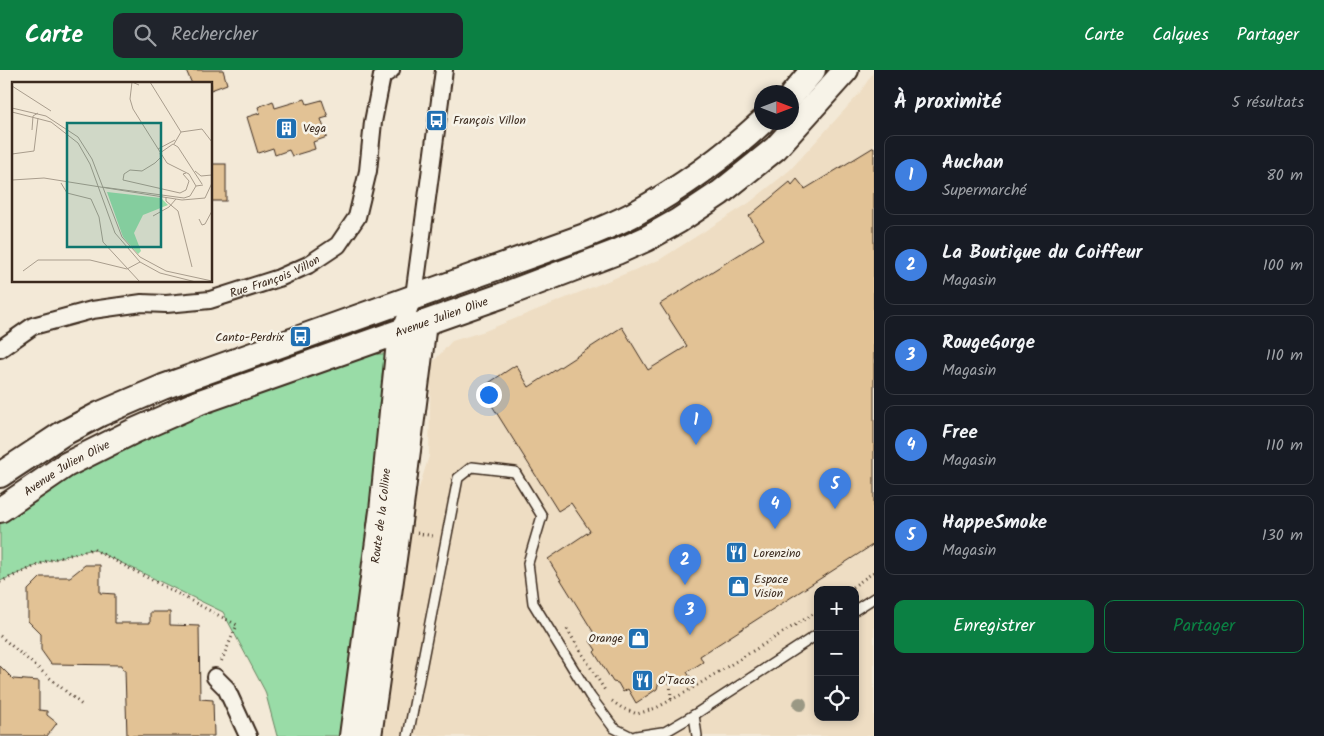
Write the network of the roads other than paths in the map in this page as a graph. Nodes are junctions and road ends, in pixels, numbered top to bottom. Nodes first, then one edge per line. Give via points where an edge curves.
1 (391, 70) edge
2 (444, 70) edge
3 (813, 70) edge
4 (846, 70) edge
5 (799, 87) edge
6 (754, 129) edge
7 (414, 296) junction
8 (424, 323) junction
9 (400, 332) junction
10 (0, 348) edge
11 (0, 475) edge
12 (0, 510) edge
13 (874, 598) edge
14 (859, 607) edge
15 (814, 637) edge
16 (214, 677) road end
17 (694, 715) junction
18 (663, 735) edge
19 (248, 736) edge
20 (352, 736) edge
21 (369, 736) edge
22 (408, 736) edge
23 (630, 736) edge
24 (636, 736) edge
25 (697, 736) edge

1 - 10 street, Rue François Villon via 382,76 368,171 357,217 338,245 308,265 279,278 210,300 142,303 92,310 33,326
2 - 7 street, Route de la Colline
3 - 5 main road
4 - 8 main road, Avenue Julien Olive via 776,148 720,193 678,221 617,252
6 - 7 main road via 689,181 633,214 585,236
7 - 8 street, Route de la Colline
7 - 9 street, Route de la Colline
7 - 11 main road via 163,387 100,414 29,454
8 - 9 main road, Avenue Julien Olive
8 - 21 main road, Route de la Colline
9 - 12 main road, Avenue Julien Olive via 200,402 134,431 66,465
9 - 20 main road, Route de la Colline via 382,511
13 - 14 lane
15 - 17 lane
16 - 19 street via 226,688
17 - 18 lane
17 - 25 lane
18 - 24 lane
22 - 23 lane via 458,478 472,467 515,472 542,516 528,563 533,604 590,696 614,728

